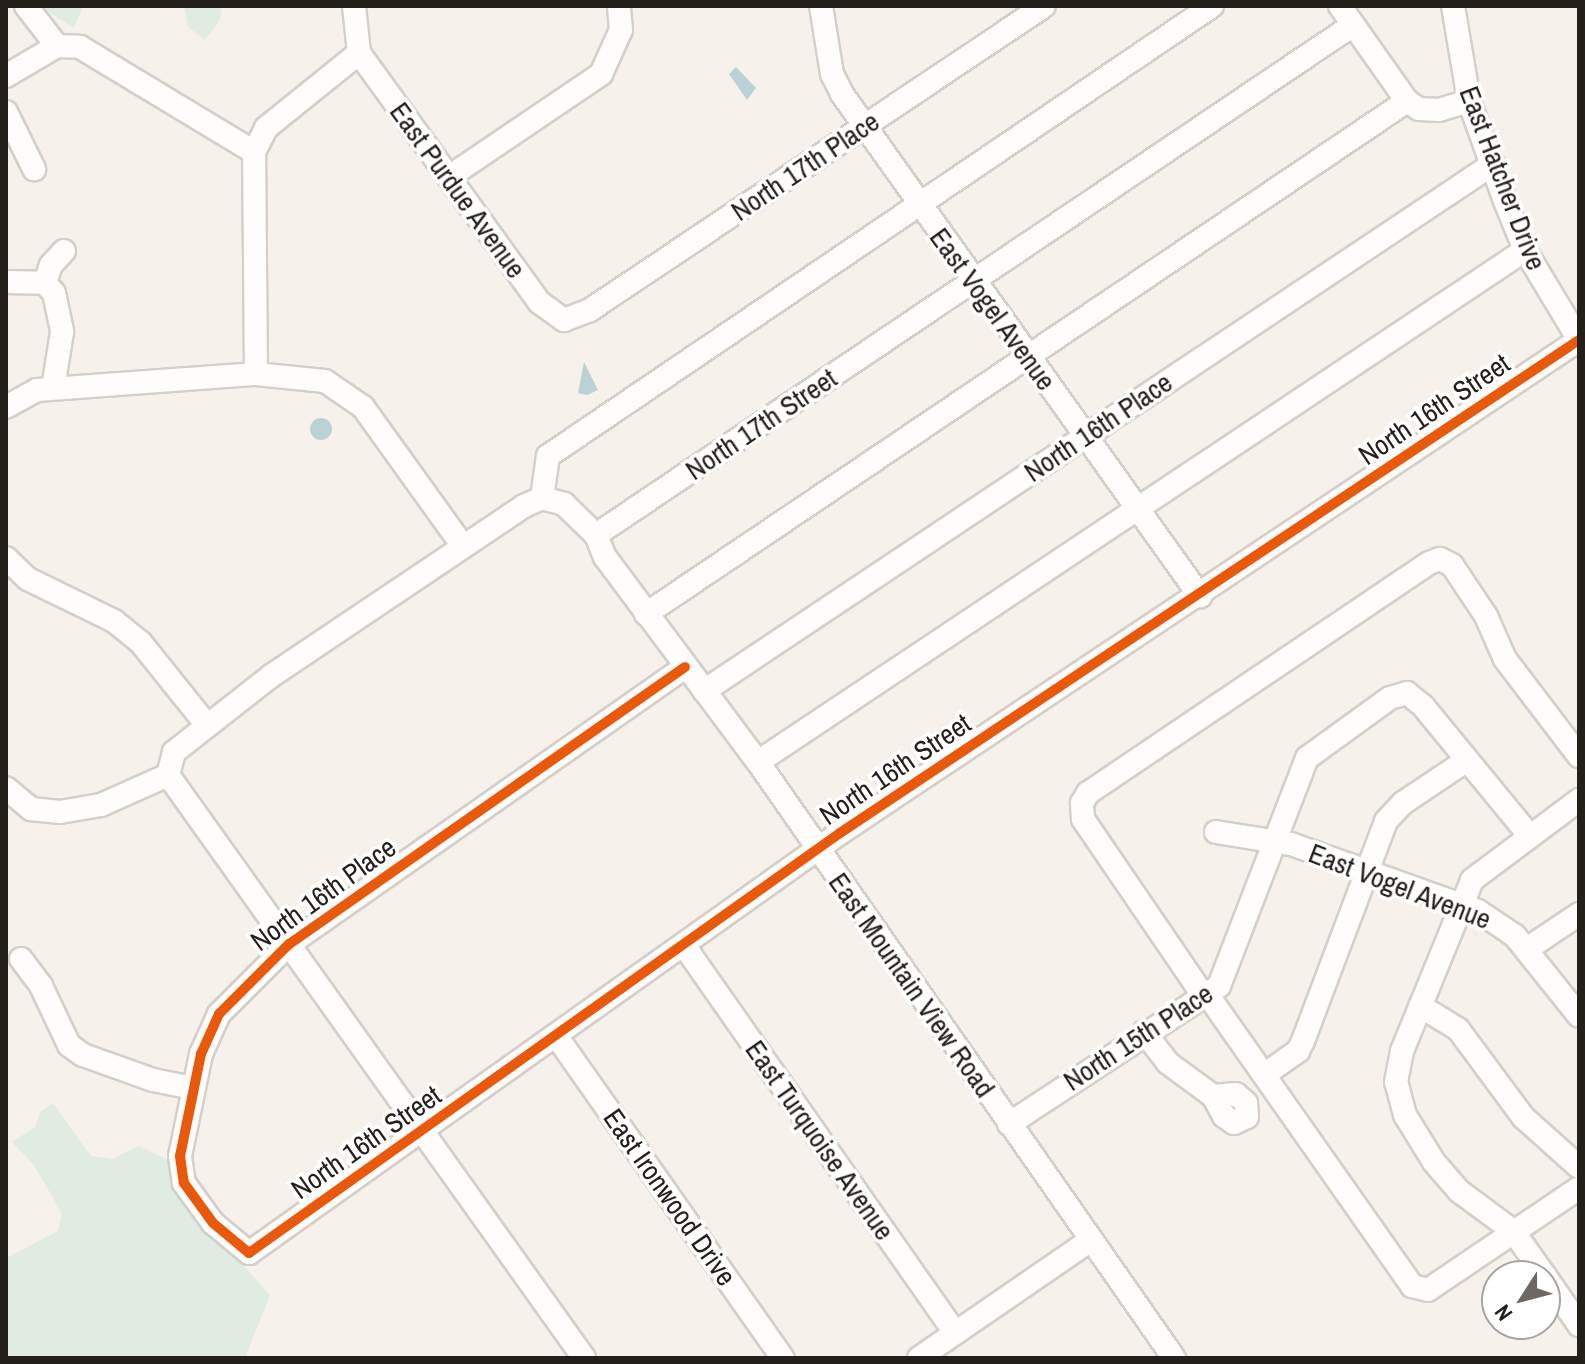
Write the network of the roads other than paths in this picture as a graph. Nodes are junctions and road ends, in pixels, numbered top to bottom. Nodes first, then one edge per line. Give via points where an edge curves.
1 (26, 6) edge
2 (354, 6) edge
3 (619, 6) edge
4 (821, 6) edge
5 (1044, 6) edge
6 (1212, 6) edge
7 (1340, 6) edge
8 (1453, 6) edge
9 (1353, 25) junction
10 (57, 46) junction
11 (359, 53) junction
12 (6, 76) edge
13 (1407, 101) junction
14 (1469, 101) junction
15 (6, 112) edge
16 (863, 127) junction
17 (254, 152) junction
18 (1493, 164) junction
19 (34, 169) dead end
20 (449, 177) junction
21 (917, 204) junction
22 (1525, 250) junction
23 (64, 251) dead end
24 (6, 282) edge
25 (973, 282) junction
26 (38, 283) junction
27 (6, 300) edge
28 (564, 320) joint
29 (1579, 340) edge
30 (1029, 358) junction
31 (256, 374) junction
32 (53, 388) junction
33 (6, 407) edge
34 (1084, 436) junction
35 (542, 498) junction
36 (1139, 512) junction
37 (596, 535) junction
38 (462, 545) junction
39 (6, 558) edge
40 (1200, 596) junction
41 (646, 614) junction
42 (685, 667) junction
43 (704, 691) junction
44 (205, 723) junction
45 (1579, 756) edge
46 (1467, 760) junction
47 (758, 762) junction
48 (168, 775) junction
49 (6, 788) edge
50 (1579, 800) edge
51 (1216, 832) dead end
52 (1528, 834) junction
53 (1275, 841) junction
54 (818, 850) junction
55 (1367, 869) junction
56 (1461, 904) junction
57 (1579, 914) edge
58 (289, 944) junction
59 (685, 947) junction
60 (1527, 949) junction
61 (21, 959) dead end
62 (1205, 995) junction
63 (1420, 1006) junction
64 (1579, 1016) edge
65 (1144, 1032) junction
66 (557, 1037) junction
67 (1264, 1075) junction
68 (193, 1088) junction
69 (1213, 1096) dead end
70 (1009, 1124) junction
71 (423, 1131) junction
72 (1579, 1167) edge
73 (1579, 1188) edge
74 (1513, 1231) junction
75 (1091, 1240) junction
76 (249, 1253) joint
77 (1534, 1260) edge
78 (1561, 1299) edge
79 (1579, 1325) edge
80 (955, 1333) junction
81 (584, 1358) edge
82 (783, 1358) edge
83 (919, 1358) edge
84 (1174, 1358) edge

1 - 10 street
2 - 11 street
3 - 20 street via 621,30 601,74
4 - 16 street, East Vogel Avenue via 832,74
5 - 16 street, North 17th Place
6 - 21 street
7 - 9 street
8 - 14 street, East Hatcher Drive
9 - 13 street
9 - 25 street, North 17th Street
10 - 12 street
10 - 17 street via 80,47
11 - 17 street via 266,128
11 - 20 street, East Purdue Avenue
13 - 14 street via 1419,109 1439,110
13 - 30 street
14 - 18 street, East Hatcher Drive
15 - 19 street
16 - 21 street, East Vogel Avenue
16 - 28 street, North 17th Place via 584,314
17 - 31 street
18 - 22 street, East Hatcher Drive
18 - 34 street, North 16th Place
20 - 28 street, East Purdue Avenue via 539,302
21 - 25 street, East Vogel Avenue
21 - 35 street via 548,456
22 - 29 street, East Hatcher Drive
22 - 36 street
23 - 26 street
24 - 26 street
25 - 30 street, East Vogel Avenue
25 - 37 street, North 17th Street
26 - 27 street
26 - 32 street via 54,293 62,332
29 - 40 street, North 16th Street
30 - 34 street, East Vogel Avenue
30 - 41 street
31 - 32 street
31 - 38 street via 325,381 353,397
32 - 33 street via 37,390
34 - 36 street, East Vogel Avenue
34 - 43 street, North 16th Place
35 - 37 street via 564,504
35 - 38 street
36 - 40 street, East Vogel Avenue
36 - 47 street
37 - 41 street, East Mountain View Road via 605,557
38 - 44 street
39 - 44 street via 28,579 114,621 141,643
40 - 54 street, North 16th Street
41 - 42 street, East Mountain View Road
42 - 43 street, East Mountain View Road
42 - 58 street, North 16th Place
43 - 47 street, East Mountain View Road
44 - 48 street via 174,752
45 - 62 street via 1505,659 1486,616 1452,565 1440,559 1429,563 1088,793 1082,803 1083,819
46 - 52 street
46 - 53 street, North 15th Place via 1407,693 1390,698 1307,758
46 - 55 street via 1403,803 1386,821
47 - 54 street, East Mountain View Road
48 - 49 street via 101,805 60,812 31,809
48 - 58 street
50 - 52 street
51 - 53 street
52 - 56 street via 1482,867
53 - 55 street, East Vogel Avenue
53 - 62 street, North 15th Place via 1228,973
54 - 59 street, North 16th Street
54 - 70 street, East Mountain View Road
55 - 56 street, East Vogel Avenue
55 - 67 street via 1303,1041 1298,1051
56 - 60 street, East Vogel Avenue via 1500,924
56 - 63 street
57 - 60 street
58 - 68 street, North 16th Place via 219,1014
58 - 71 street
59 - 66 street, North 16th Street
59 - 80 street, East Turquoise Avenue
60 - 64 street, East Vogel Avenue
61 - 68 street via 41,986 69,1045 153,1080
62 - 65 street, North 15th Place
62 - 67 street
63 - 72 street via 1458,1029 1523,1117
63 - 74 street via 1396,1082 1405,1115 1459,1191
65 - 69 street via 1168,1063
65 - 70 street, North 15th Place
66 - 71 street, North 16th Street
66 - 82 street, East Ironwood Drive
67 - 74 street via 1412,1286 1428,1290
68 - 76 street, North 16th Place via 180,1156 184,1183 213,1223
70 - 75 street, East Mountain View Road
71 - 76 street, North 16th Street
71 - 81 street
73 - 74 street
74 - 77 street
75 - 80 street
75 - 84 street, East Mountain View Road
78 - 79 street
80 - 83 street

